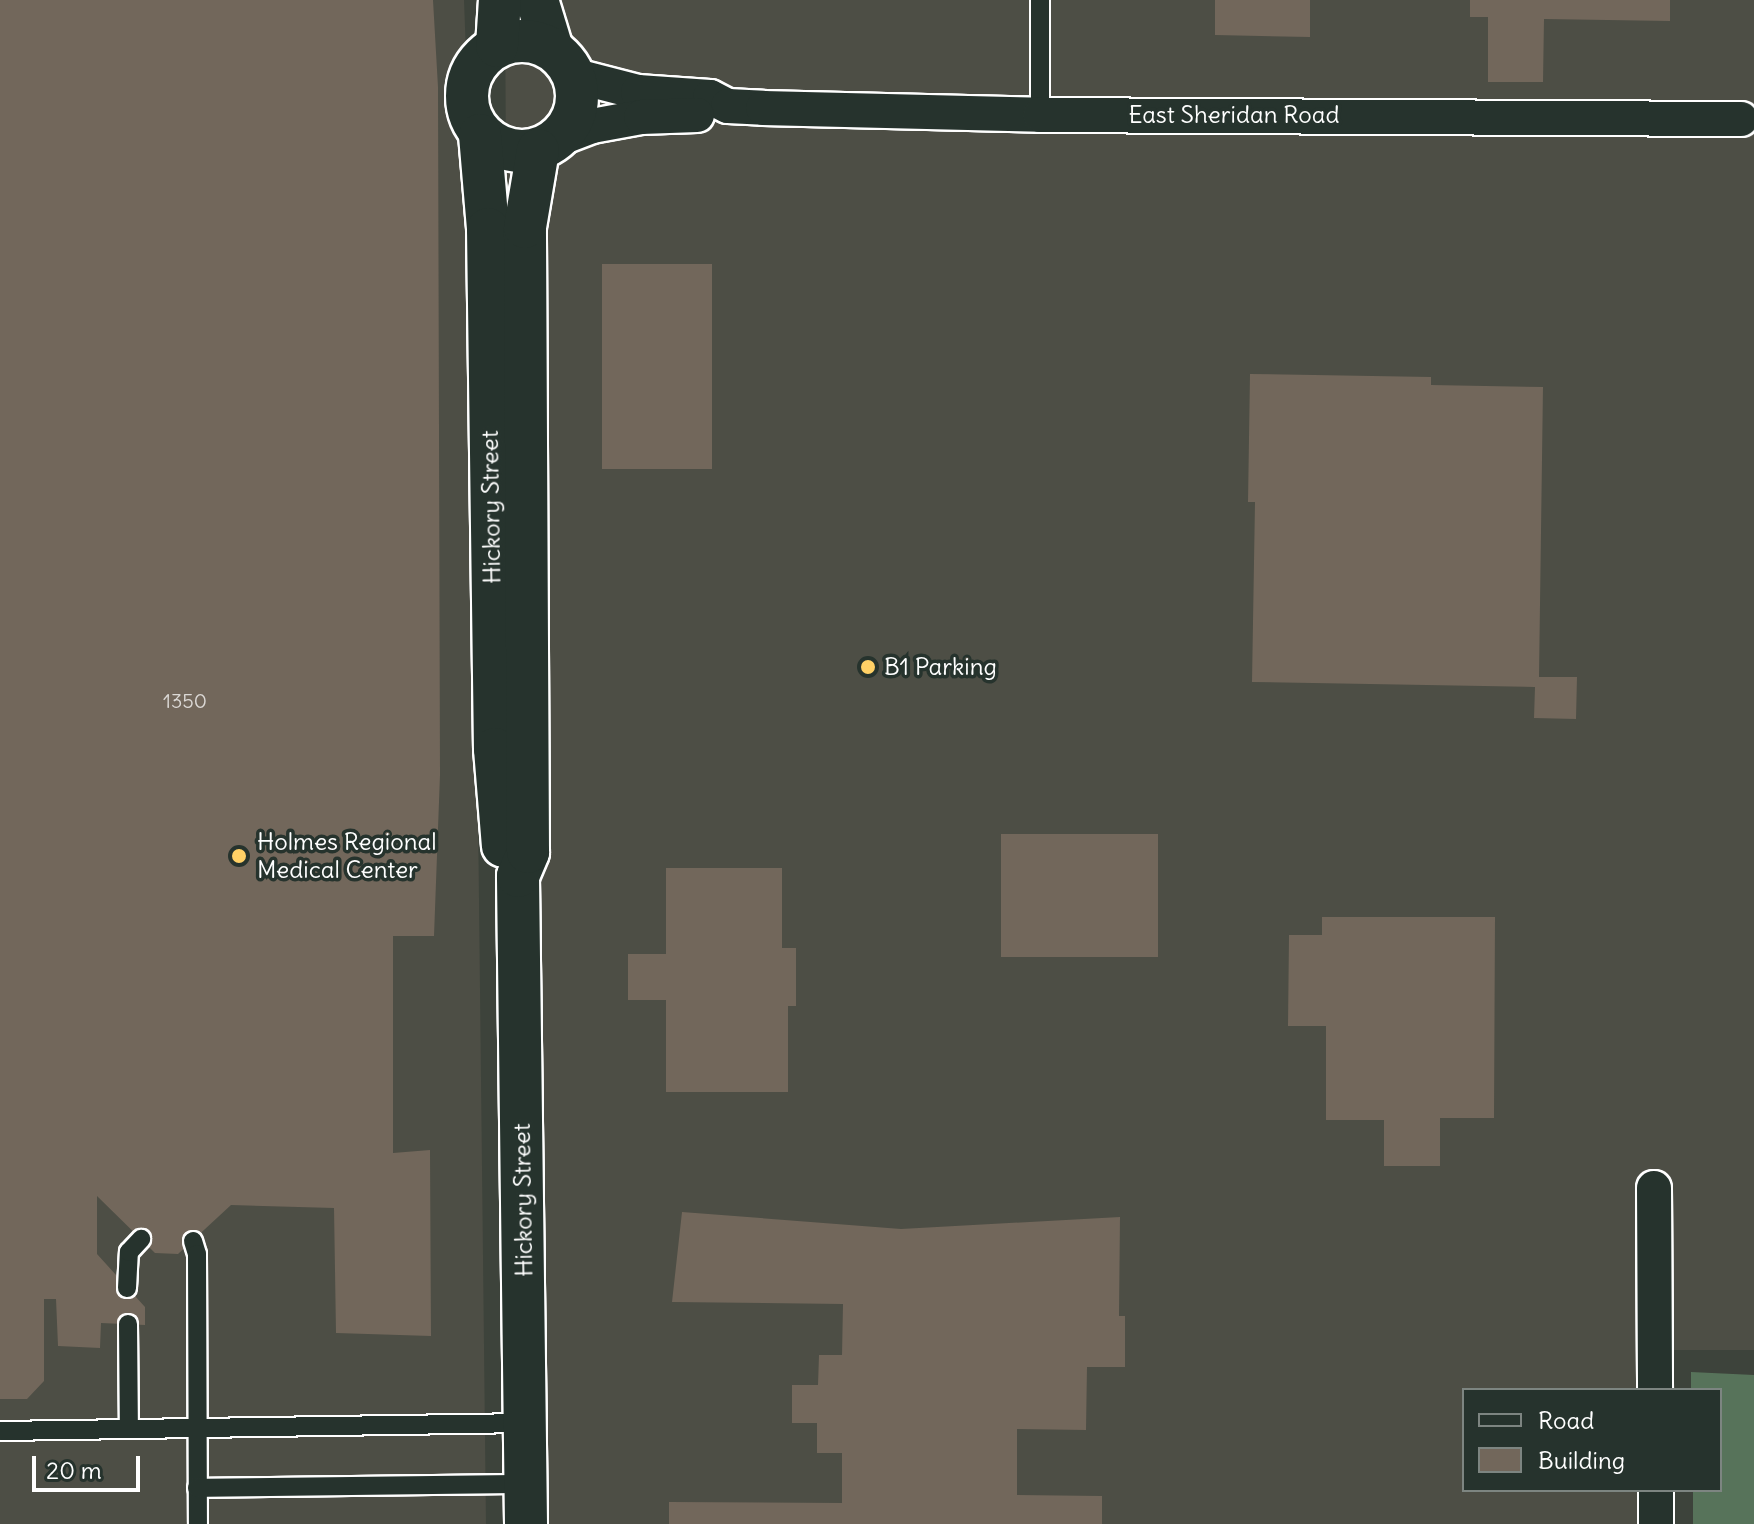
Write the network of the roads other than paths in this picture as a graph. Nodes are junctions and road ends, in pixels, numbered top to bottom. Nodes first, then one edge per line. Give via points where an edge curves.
1 (500, 0) edge
2 (537, 0) edge
3 (1040, 0) edge
4 (497, 46) junction
5 (562, 62) junction
6 (728, 106) junction
7 (1040, 115) junction
8 (1741, 119) dead end
9 (480, 135) junction
10 (550, 144) junction
11 (510, 514) junction
12 (1654, 1188) dead end
13 (141, 1239) dead end
14 (193, 1241) dead end
15 (127, 1288) dead end
16 (128, 1324) dead end
17 (1655, 1388) edge
18 (526, 1423) junction
19 (197, 1428) junction
20 (129, 1429) junction
21 (0, 1431) edge
22 (197, 1488) junction
23 (1656, 1492) edge
24 (526, 1504) edge
25 (198, 1524) edge
26 (1656, 1524) edge

1 - 4 street
2 - 5 street
3 - 7 lane
4 - 5 street via 527,41
4 - 9 street via 477,62 468,85
5 - 6 street, East Sheridan Road via 638,92 710,97
5 - 10 street via 575,109
6 - 7 street, East Sheridan Road
6 - 10 street, East Sheridan Road via 711,114 641,117 592,126
7 - 8 street, East Sheridan Road
9 - 10 street via 505,149
9 - 11 street, Hickory Street
10 - 11 street, Hickory Street via 525,227
11 - 18 street, Hickory Street via 512,738 528,852 518,876
12 - 17 street
13 - 15 lane via 129,1252
14 - 19 lane
16 - 20 lane
18 - 19 lane
18 - 24 street, Hickory Street
19 - 20 lane
19 - 22 lane
20 - 21 lane
22 - 24 lane
22 - 25 lane
23 - 26 street

